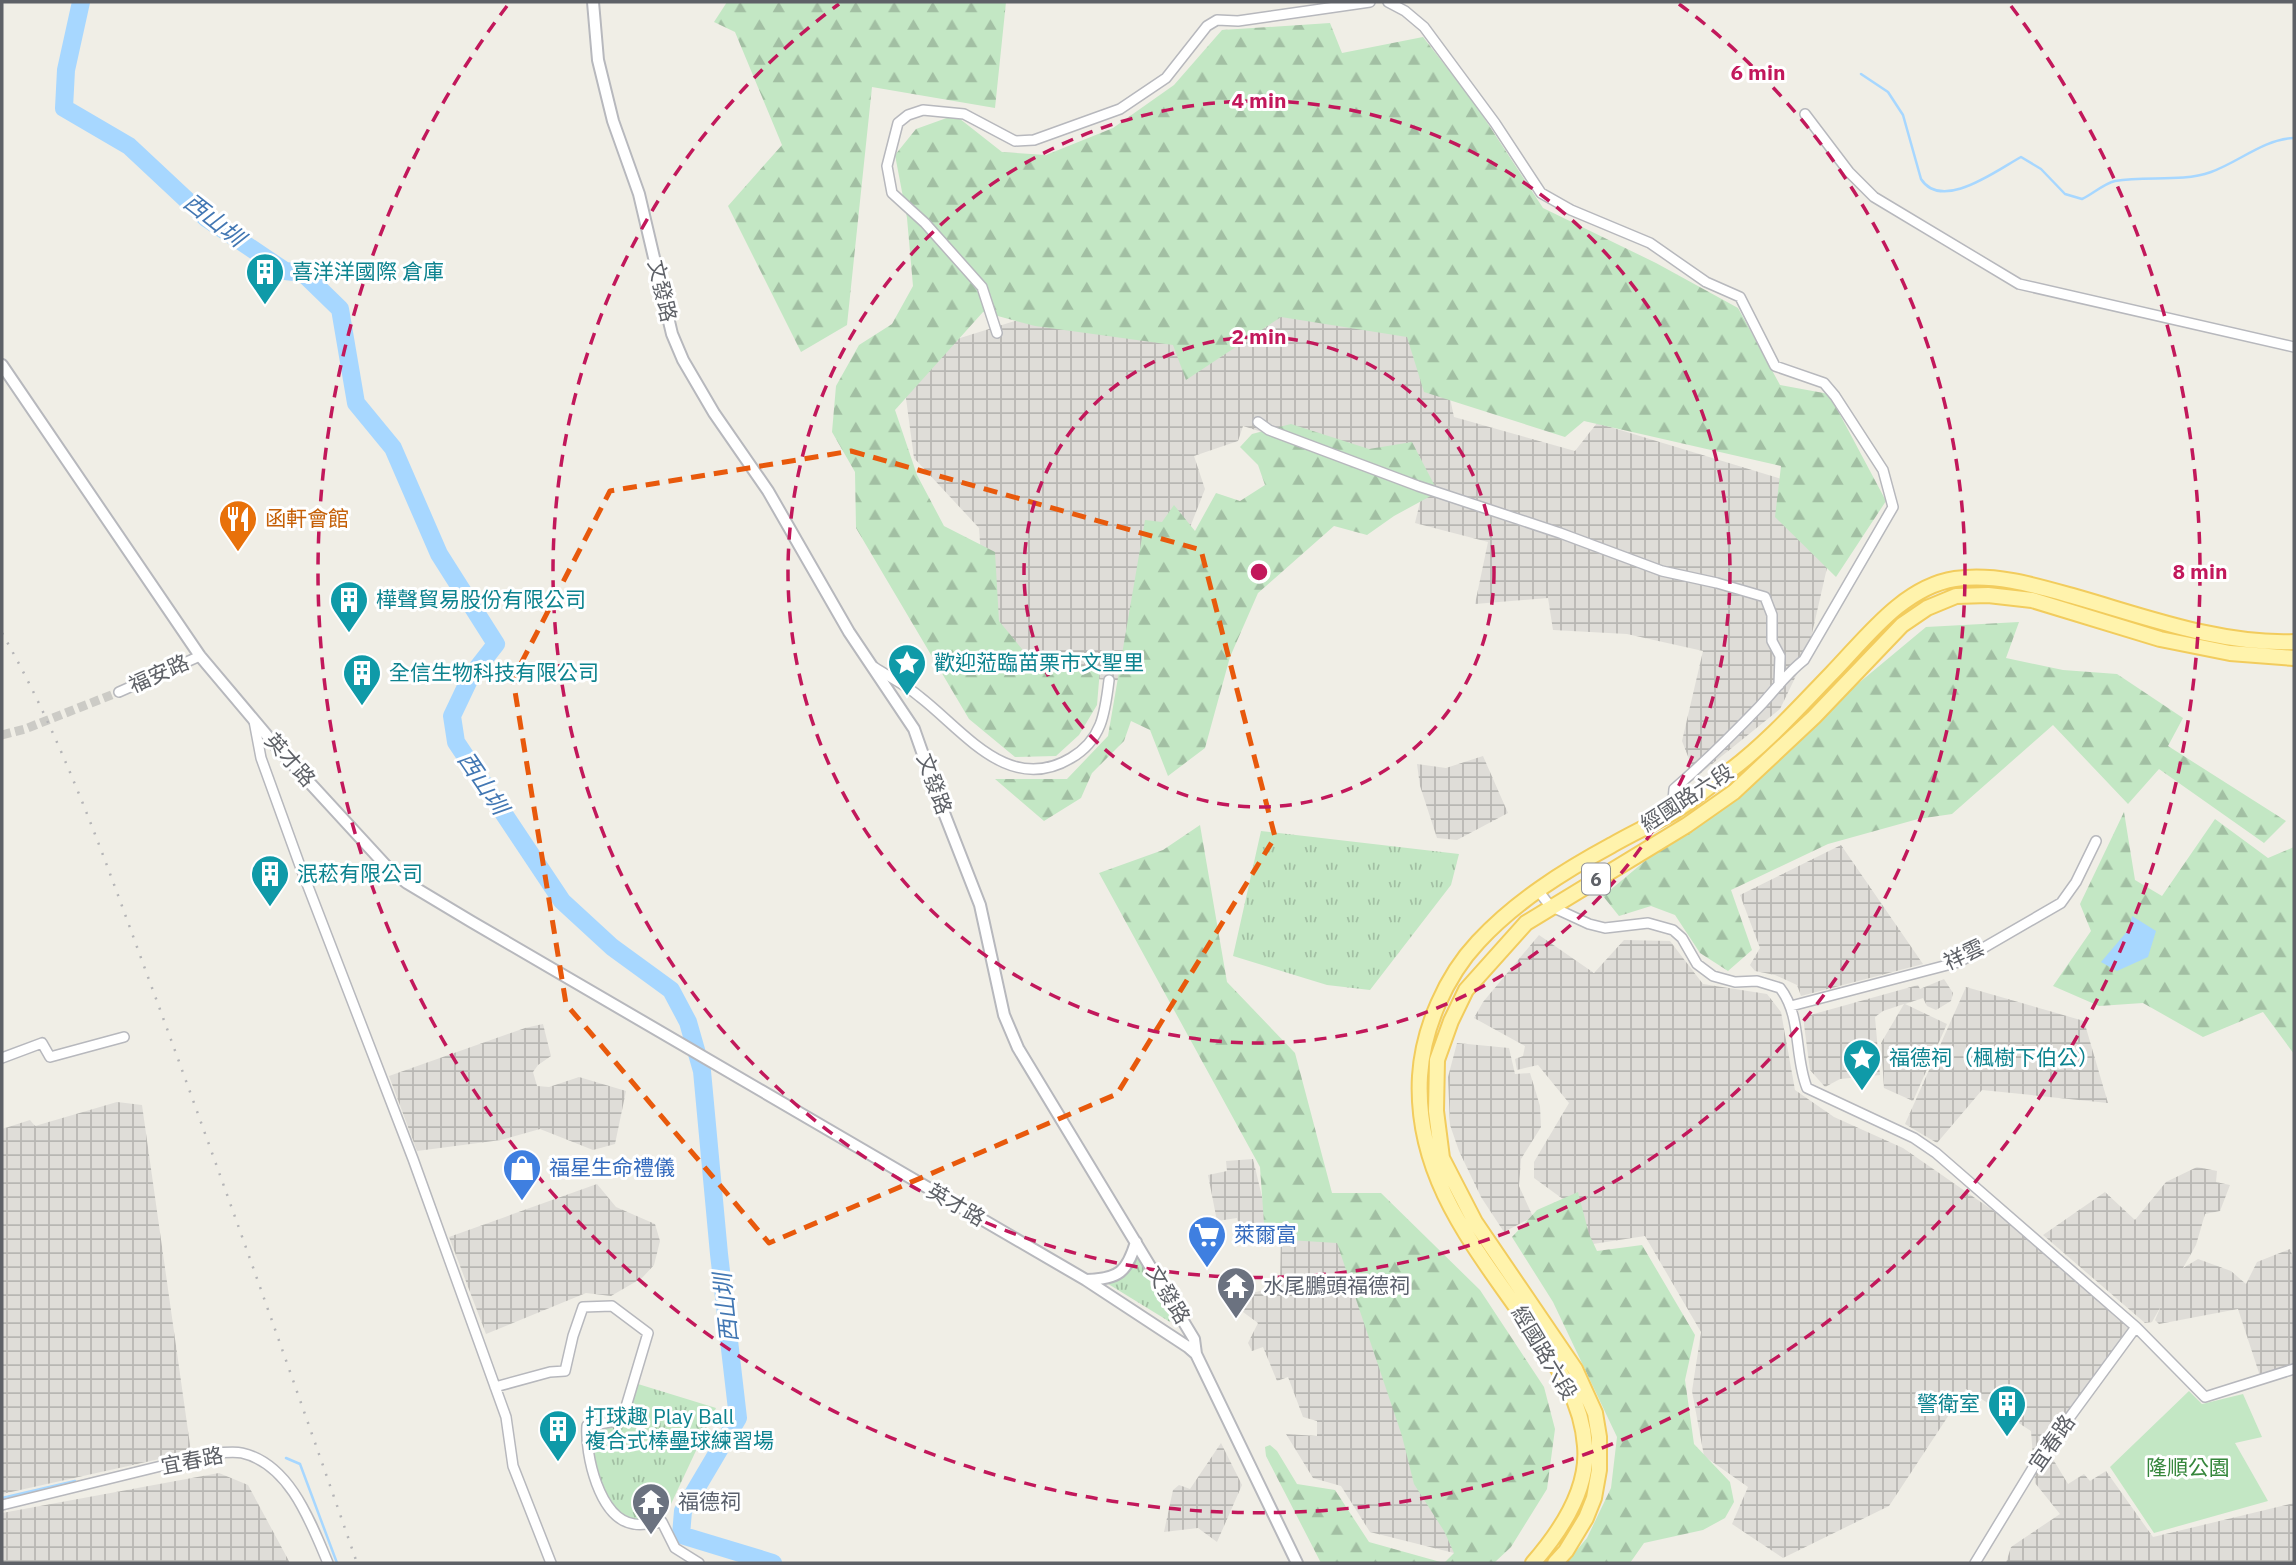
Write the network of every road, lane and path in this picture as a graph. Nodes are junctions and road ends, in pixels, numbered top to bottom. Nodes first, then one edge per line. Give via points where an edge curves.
1 (593, 2) edge
2 (1370, 2) edge
3 (1388, 2) edge
4 (1805, 114) dead end
5 (996, 333) dead end
6 (2294, 347) edge
7 (2, 365) edge
8 (1258, 422) dead end
9 (2243, 639) junction
10 (2294, 642) edge
11 (2240, 654) junction
12 (200, 656) junction
13 (2294, 658) edge
14 (870, 664) junction
15 (1109, 680) dead end
16 (1779, 686) junction
17 (119, 692) tunnel mouth
18 (254, 719) junction
19 (1672, 813) junction
20 (1681, 828) junction
21 (2096, 841) dead end
22 (1537, 890) junction
23 (1550, 906) junction
24 (1791, 1006) junction
25 (124, 1037) dead end
26 (2, 1058) edge
27 (1136, 1241) junction
28 (1086, 1280) junction
29 (2136, 1327) junction
30 (1196, 1354) junction
31 (2294, 1369) edge
32 (495, 1387) junction
33 (2, 1505) edge
34 (1555, 1537) junction
35 (1570, 1545) junction
36 (328, 1563) edge
37 (551, 1563) edge
38 (699, 1563) edge
39 (1297, 1563) edge
40 (1533, 1563) edge
41 (1555, 1563) edge
42 (1975, 1563) edge

1 - 14 street, 文發路 via 598,60 613,121 639,194 682,360 768,491
2 - 5 street via 1217,20 1207,26 1166,78 1119,109 1034,140 1015,141 964,114 923,110 898,123 887,166 892,193 982,288
3 - 16 street via 1424,27 1541,193 1650,243 1706,282 1740,297 1774,366 1824,383 1883,470 1893,507 1804,660
4 - 6 street via 1874,197 2019,284
7 - 12 street, 英才路
8 - 16 street via 1418,486 1662,571 1765,597 1772,615 1772,641 1780,656
9 - 10 main road, 經國路六段 / 6
9 - 11 main road
9 - 19 main road, 經國路六段 / 6 via 2184,628 2032,585 1990,578 1953,579 1927,587 1903,602 1735,768
11 - 13 main road, 經國路六段 / 6
11 - 20 main road, 經國路六段 / 6 via 2160,639 2032,600 1956,596 1902,625 1734,792
12 - 17 street, 福安路
12 - 18 street, 英才路
14 - 15 street via 918,695 999,762 1026,771 1054,768 1083,751 1105,716
14 - 27 street, 文發路 via 914,729 979,905 1004,1015 1018,1048
16 - 19 street via 1716,753 1674,789
18 - 28 street, 英才路 via 389,869 407,883
18 - 32 street via 261,758
19 - 20 main road
19 - 22 main road, 經國路六段 / 6
20 - 23 main road, 經國路六段 / 6
21 - 24 street, 祥雲 via 2061,903 1959,962
22 - 23 street
22 - 34 main road, 經國路六段 / 6 via 1477,943 1459,967 1427,1031 1419,1098 1429,1154 1449,1209 1575,1398 1586,1448 1578,1492
23 - 24 street via 1605,928 1661,925 1682,938 1697,964 1713,976 1780,988
23 - 35 main road, 經國路六段 / 6 via 1525,923 1466,990 1437,1060 1436,1111 1443,1158 1455,1186 1575,1368 1595,1413 1599,1470 1594,1498
24 - 29 street via 1807,1088 1936,1153
25 - 26 street via 50,1057 42,1043
27 - 28 street via 1125,1269 1117,1275
27 - 30 street, 文發路 via 1194,1339
28 - 30 street, 英才路
29 - 31 street via 2205,1397
29 - 42 street, 宜春路 via 2035,1466
30 - 39 street, 文發路
32 - 37 street via 506,1417 513,1466
32 - 38 street via 565,1371 583,1307 612,1306 648,1332 622,1420 587,1426 586,1443 600,1492 610,1509 633,1524 662,1522 675,1548
33 - 36 street, 宜春路 via 214,1453 242,1453 282,1478 309,1518
34 - 35 main road
34 - 40 main road, 經國路六段 / 6
35 - 41 main road, 經國路六段 / 6

